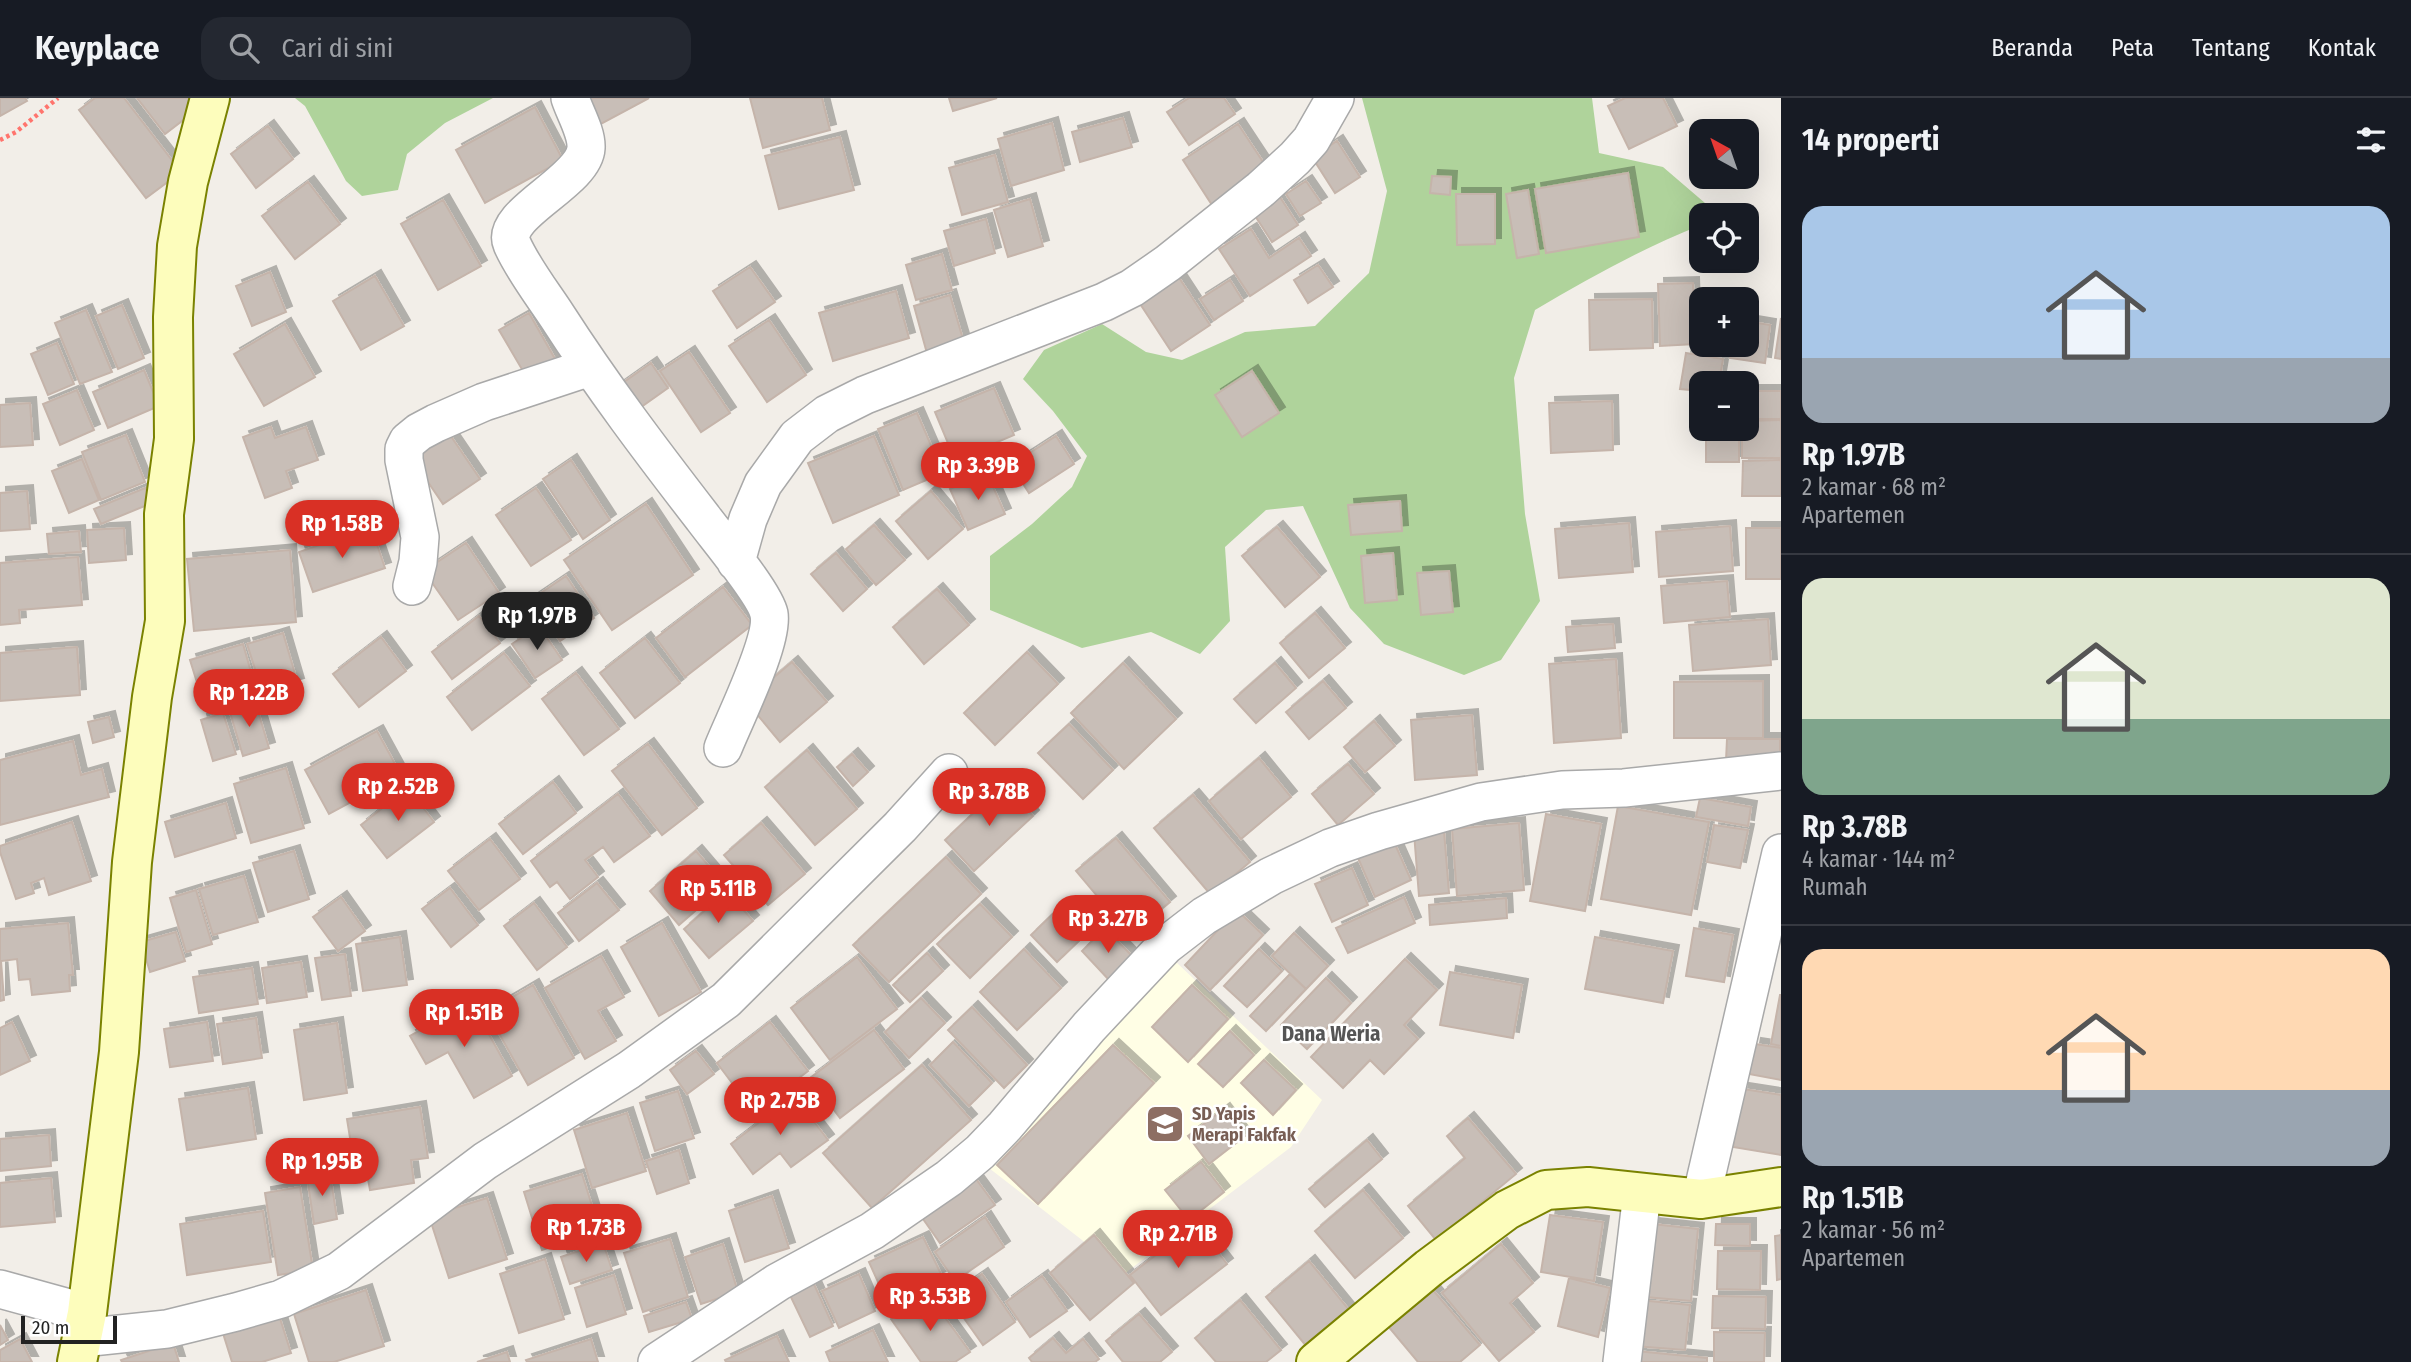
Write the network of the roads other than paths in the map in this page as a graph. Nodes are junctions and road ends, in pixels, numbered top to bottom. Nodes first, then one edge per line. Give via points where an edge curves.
1 (210, 98) edge
2 (570, 98) edge
3 (1335, 98) edge
4 (590, 367) junction
5 (736, 562) junction
6 (412, 586) dead end
7 (723, 748) dead end
8 (1781, 771) edge
9 (949, 773) dead end
10 (1781, 853) edge
11 (1781, 1187) edge
12 (1642, 1193) junction
13 (1701, 1199) junction
14 (0, 1289) edge
15 (79, 1347) edge
16 (657, 1362) edge
17 (1316, 1362) edge
18 (1622, 1362) edge

1 - 15 main road via 177,246 174,439 164,514 165,621 132,862 118,1052
2 - 4 street via 585,154 575,171 523,216 510,235
3 - 5 street via 1295,159 1132,288 865,394 797,437 763,484
4 - 5 street
4 - 6 street via 484,402 408,441 404,460 420,537
5 - 7 street via 769,612 769,623
8 - 16 street via 1562,790 1481,802 1330,848 1271,876 1165,946 1005,1126 949,1178 872,1231 745,1302
9 - 15 street via 726,1000 629,1070 485,1161 339,1271 281,1299
10 - 13 street
11 - 13 main road
12 - 13 main road
12 - 17 main road via 1588,1187 1546,1190 1507,1210
12 - 18 street
14 - 15 street

